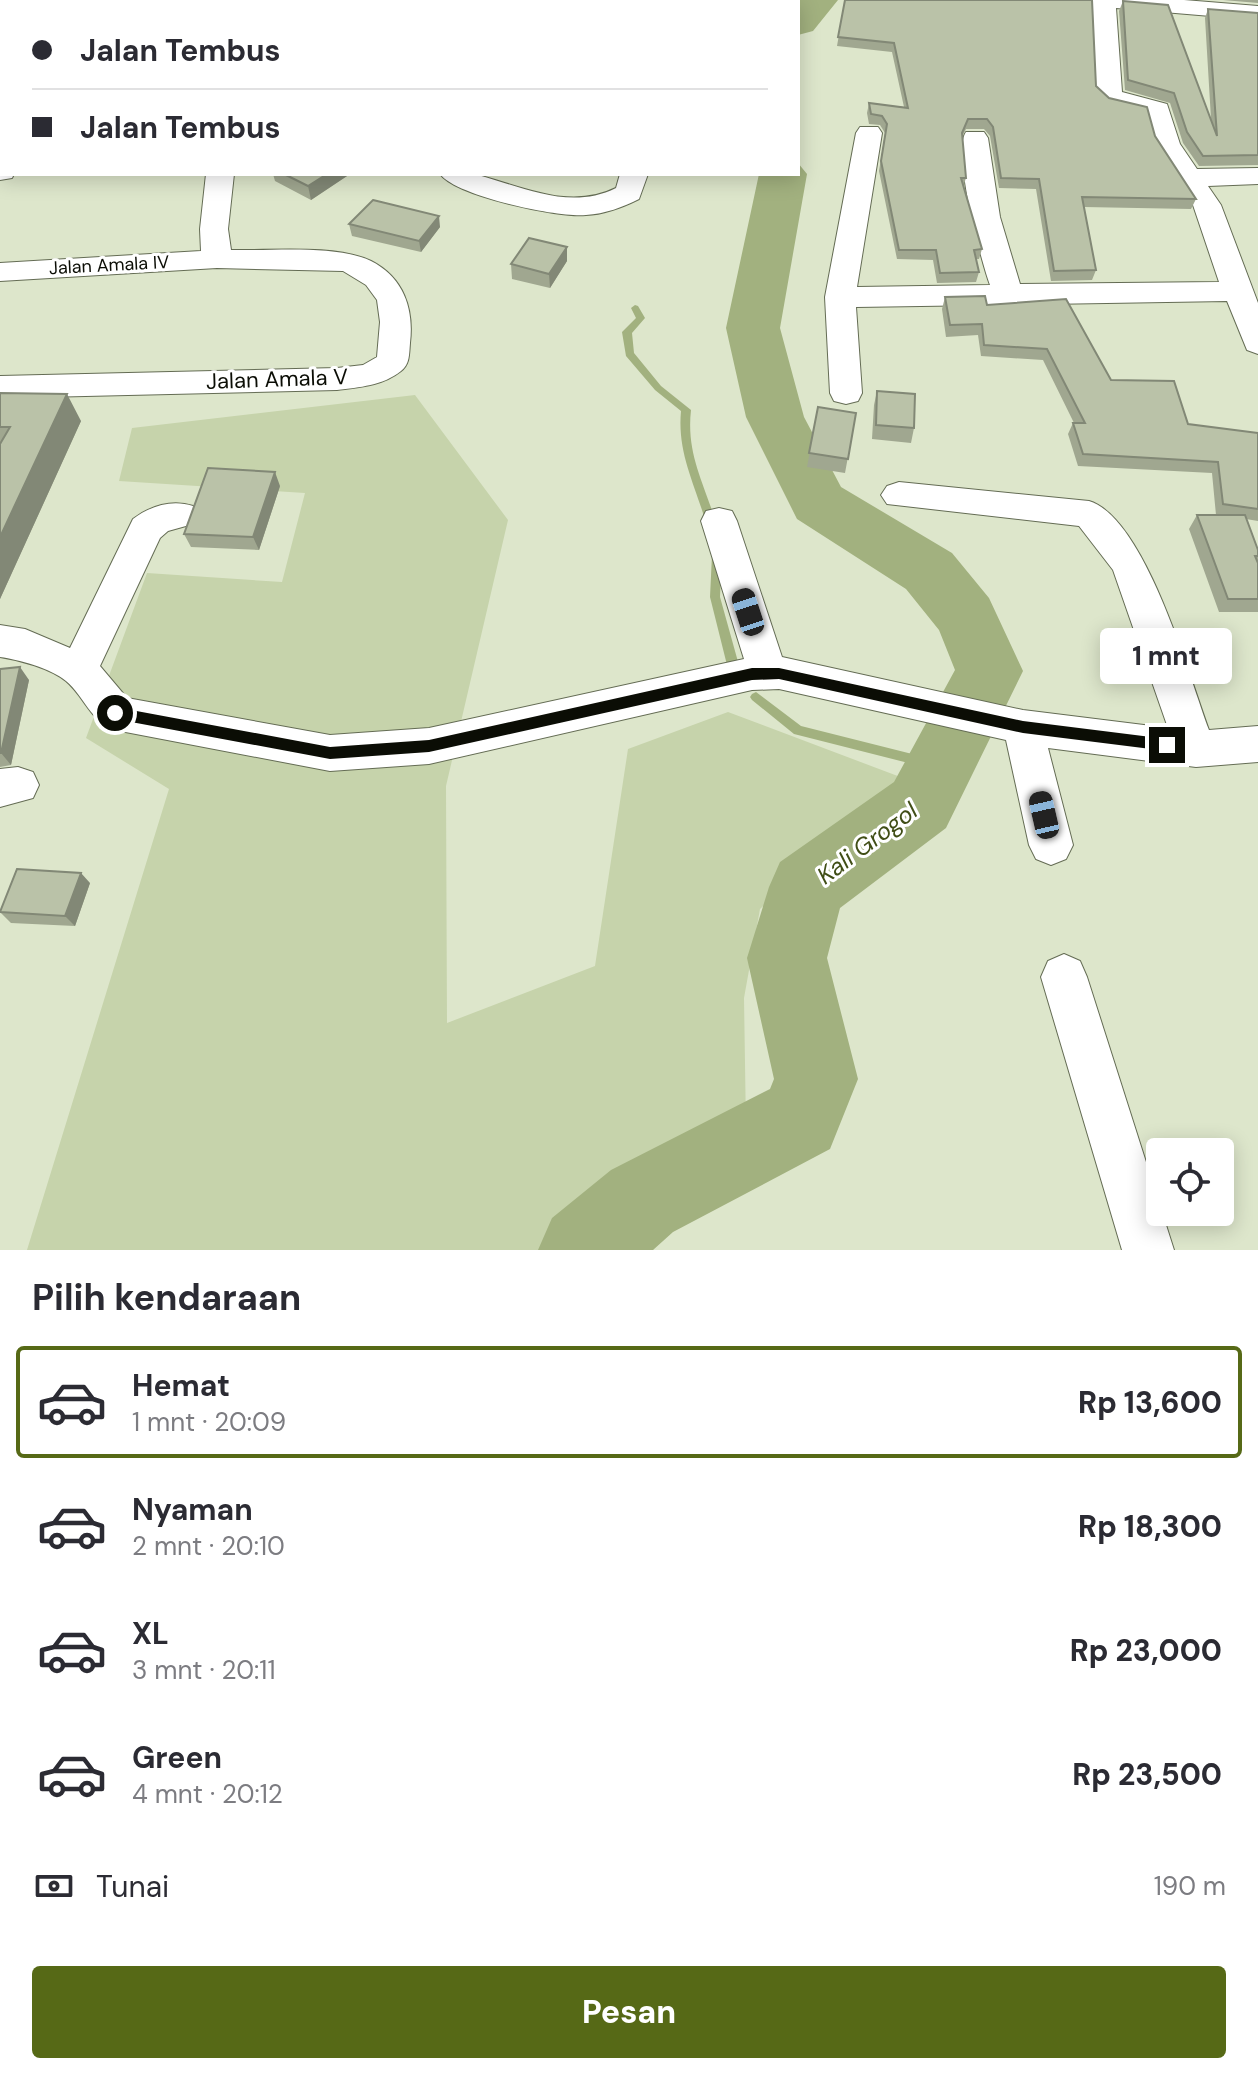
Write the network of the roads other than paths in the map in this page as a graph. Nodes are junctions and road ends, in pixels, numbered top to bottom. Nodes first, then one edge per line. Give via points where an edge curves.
1 (1103, 0) edge
2 (1258, 13) edge
3 (869, 133) dead end
4 (975, 138) dead end
5 (220, 176) edge
6 (458, 176) edge
7 (633, 176) edge
8 (1258, 176) edge
9 (1187, 178) junction
10 (216, 244) junction
11 (0, 272) edge
12 (1238, 291) junction
13 (1008, 293) junction
14 (840, 297) junction
15 (1258, 343) edge
16 (0, 387) edge
17 (846, 393) dead end
18 (899, 495) dead end
19 (180, 515) dead end
20 (719, 521) dead end
21 (0, 641) edge
22 (79, 669) junction
23 (768, 673) junction
24 (1012, 725) junction
25 (1258, 744) edge
26 (1196, 749) junction
27 (1051, 845) dead end
28 (1064, 977) dead end
29 (1148, 1250) edge

1 - 2 street
1 - 9 street via 1109,96 1158,110 1167,144
3 - 14 street
4 - 13 street via 981,195
5 - 10 street
6 - 7 street via 574,208 607,204 629,193
8 - 9 street
9 - 12 street via 1207,205
10 - 11 street, Jalan Amala IV via 156,262
10 - 16 street, Jalan Amala V via 363,267 395,307 392,362 371,375 337,379
12 - 13 street
12 - 15 street
13 - 14 street
14 - 17 street
18 - 26 street via 1089,514 1129,564
19 - 22 street via 157,520 146,529
20 - 23 street
21 - 22 street via 25,645
22 - 23 street via 115,713 330,753 429,746
23 - 24 street
24 - 26 street
24 - 27 street
25 - 26 street
28 - 29 street

